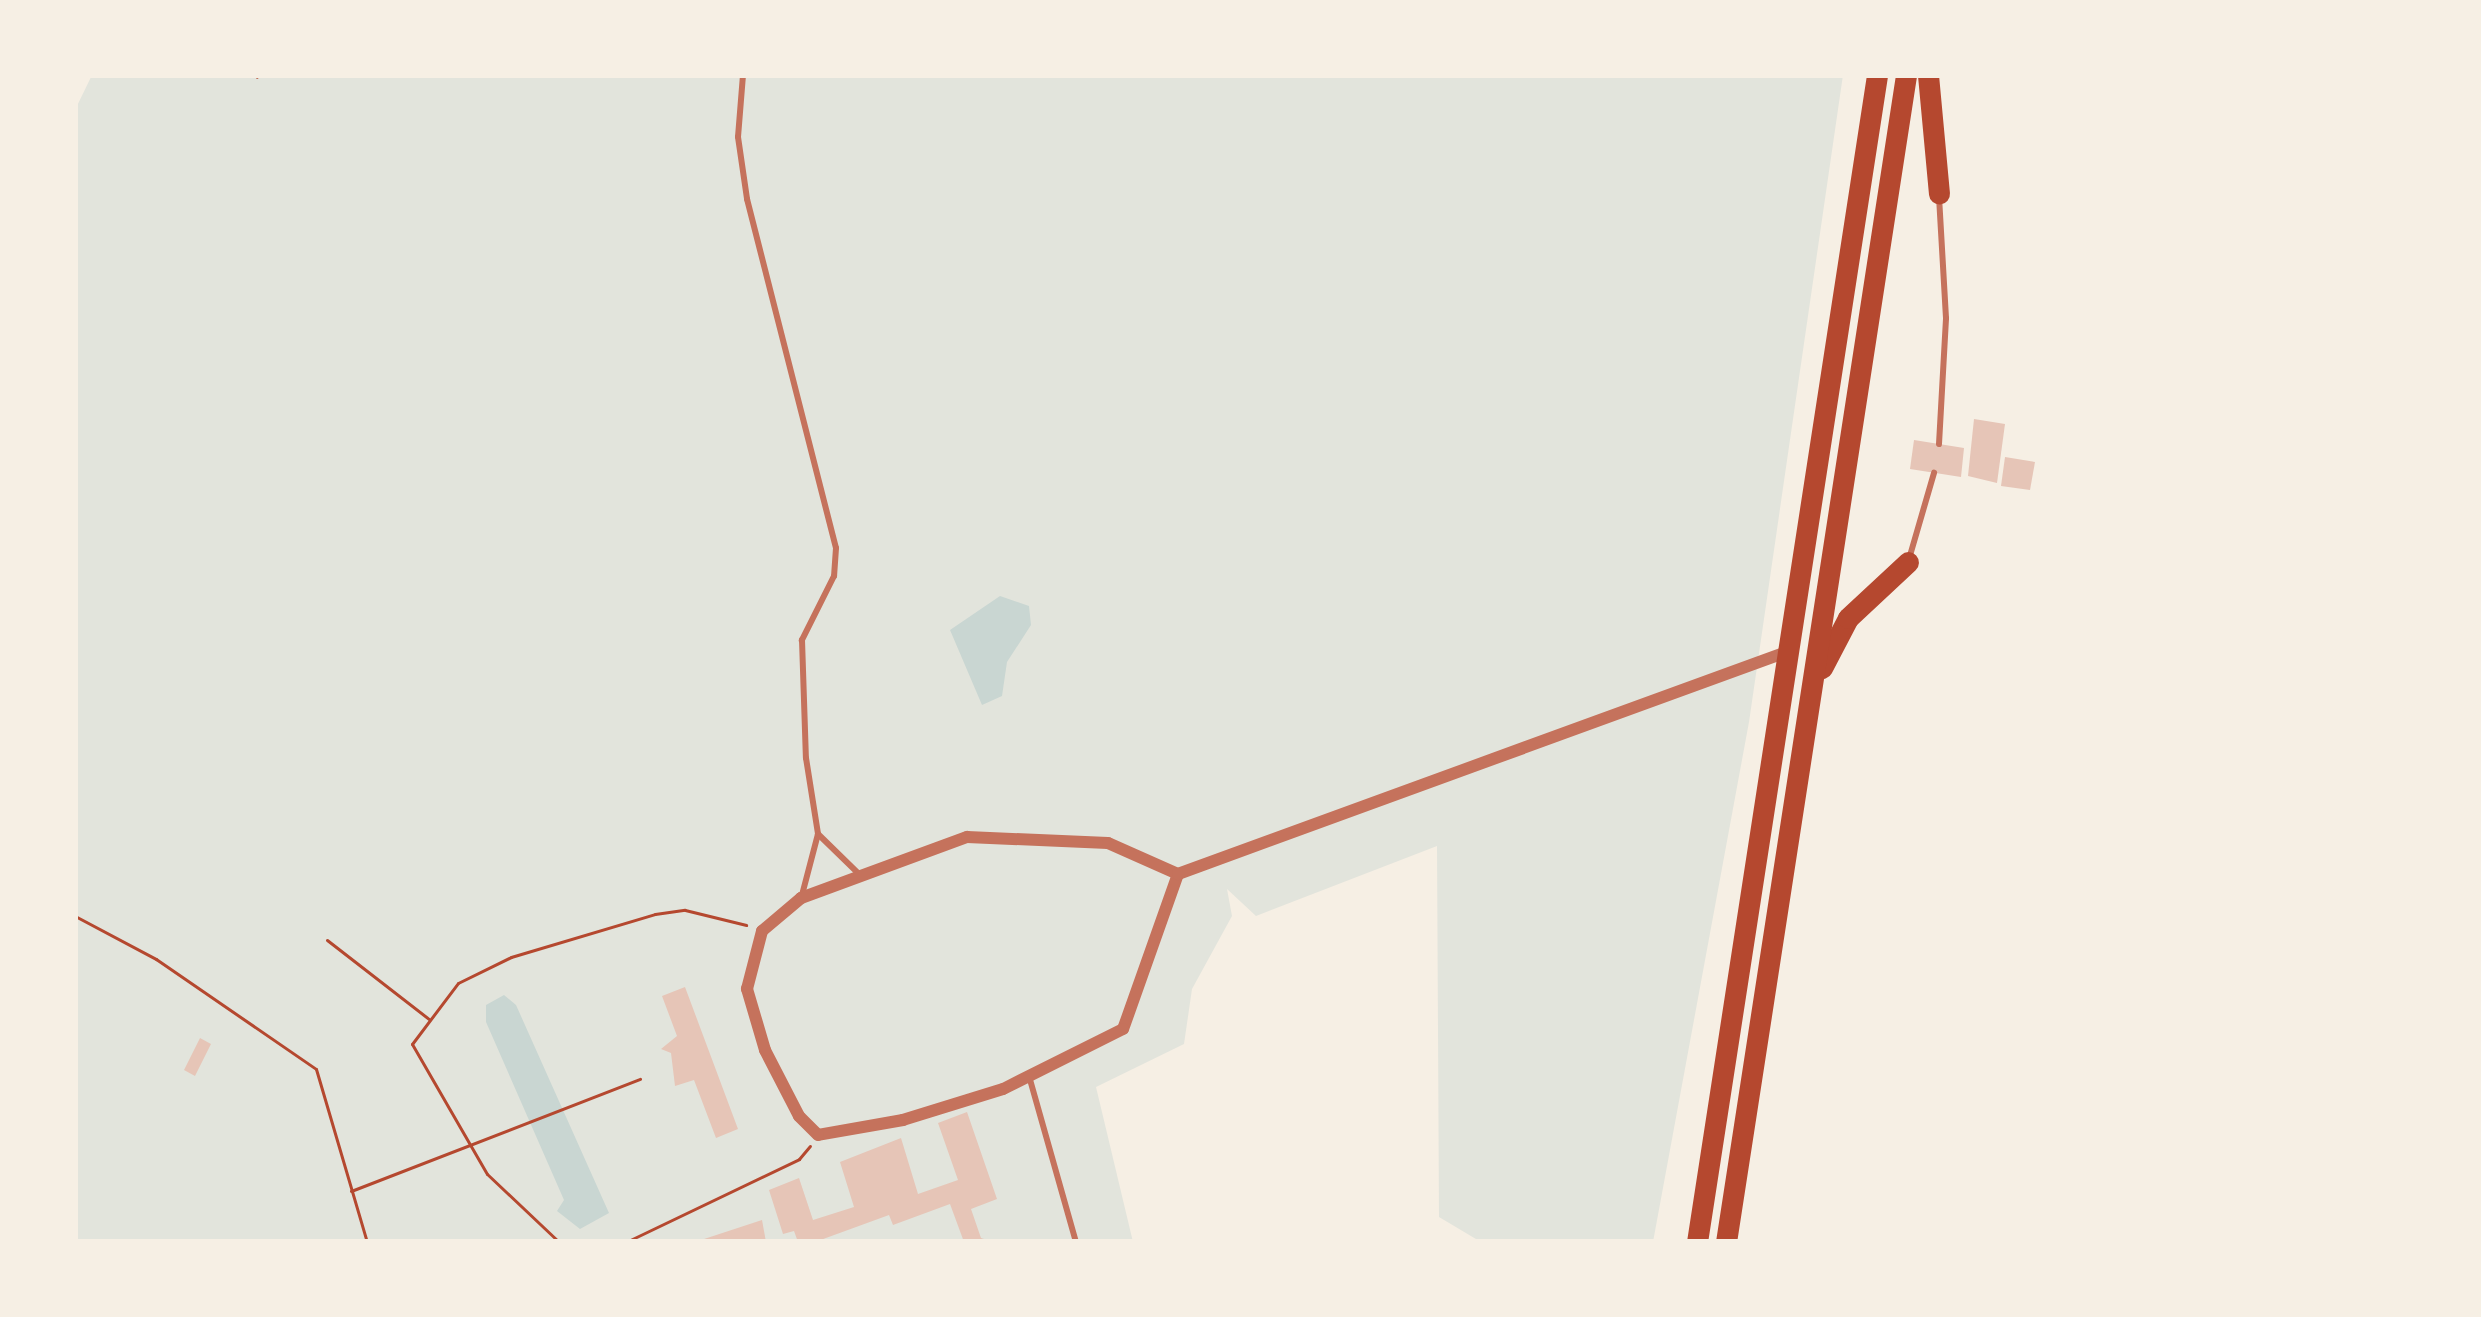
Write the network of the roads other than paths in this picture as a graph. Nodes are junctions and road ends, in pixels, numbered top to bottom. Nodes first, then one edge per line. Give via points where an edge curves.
1 (743, 75) edge
2 (1877, 75) edge
3 (1906, 75) edge
4 (1928, 75) edge
5 (1939, 193) joint
6 (1939, 444) dead end
7 (1934, 473) dead end
8 (1907, 562) joint
9 (1792, 650) junction
10 (1814, 685) junction
11 (818, 834) junction
12 (858, 873) junction
13 (1178, 874) junction
14 (801, 898) junction
15 (1029, 1076) junction
16 (1076, 1242) edge
17 (1697, 1242) edge
18 (1726, 1242) edge

1 - 11 lane via 738,137 747,199 836,548 834,577 802,640 798,683
2 - 9 highway
3 - 10 highway
4 - 5 highway
5 - 6 lane via 1946,318
7 - 8 lane
8 - 10 highway via 1848,618
9 - 13 street
9 - 17 highway
10 - 18 highway
11 - 12 lane
11 - 14 lane
12 - 13 street via 967,837 1021,835 1108,843
12 - 14 street
13 - 15 street via 1123,1029
14 - 15 street via 762,932 747,989 765,1050 818,1135 903,1120
15 - 16 lane

